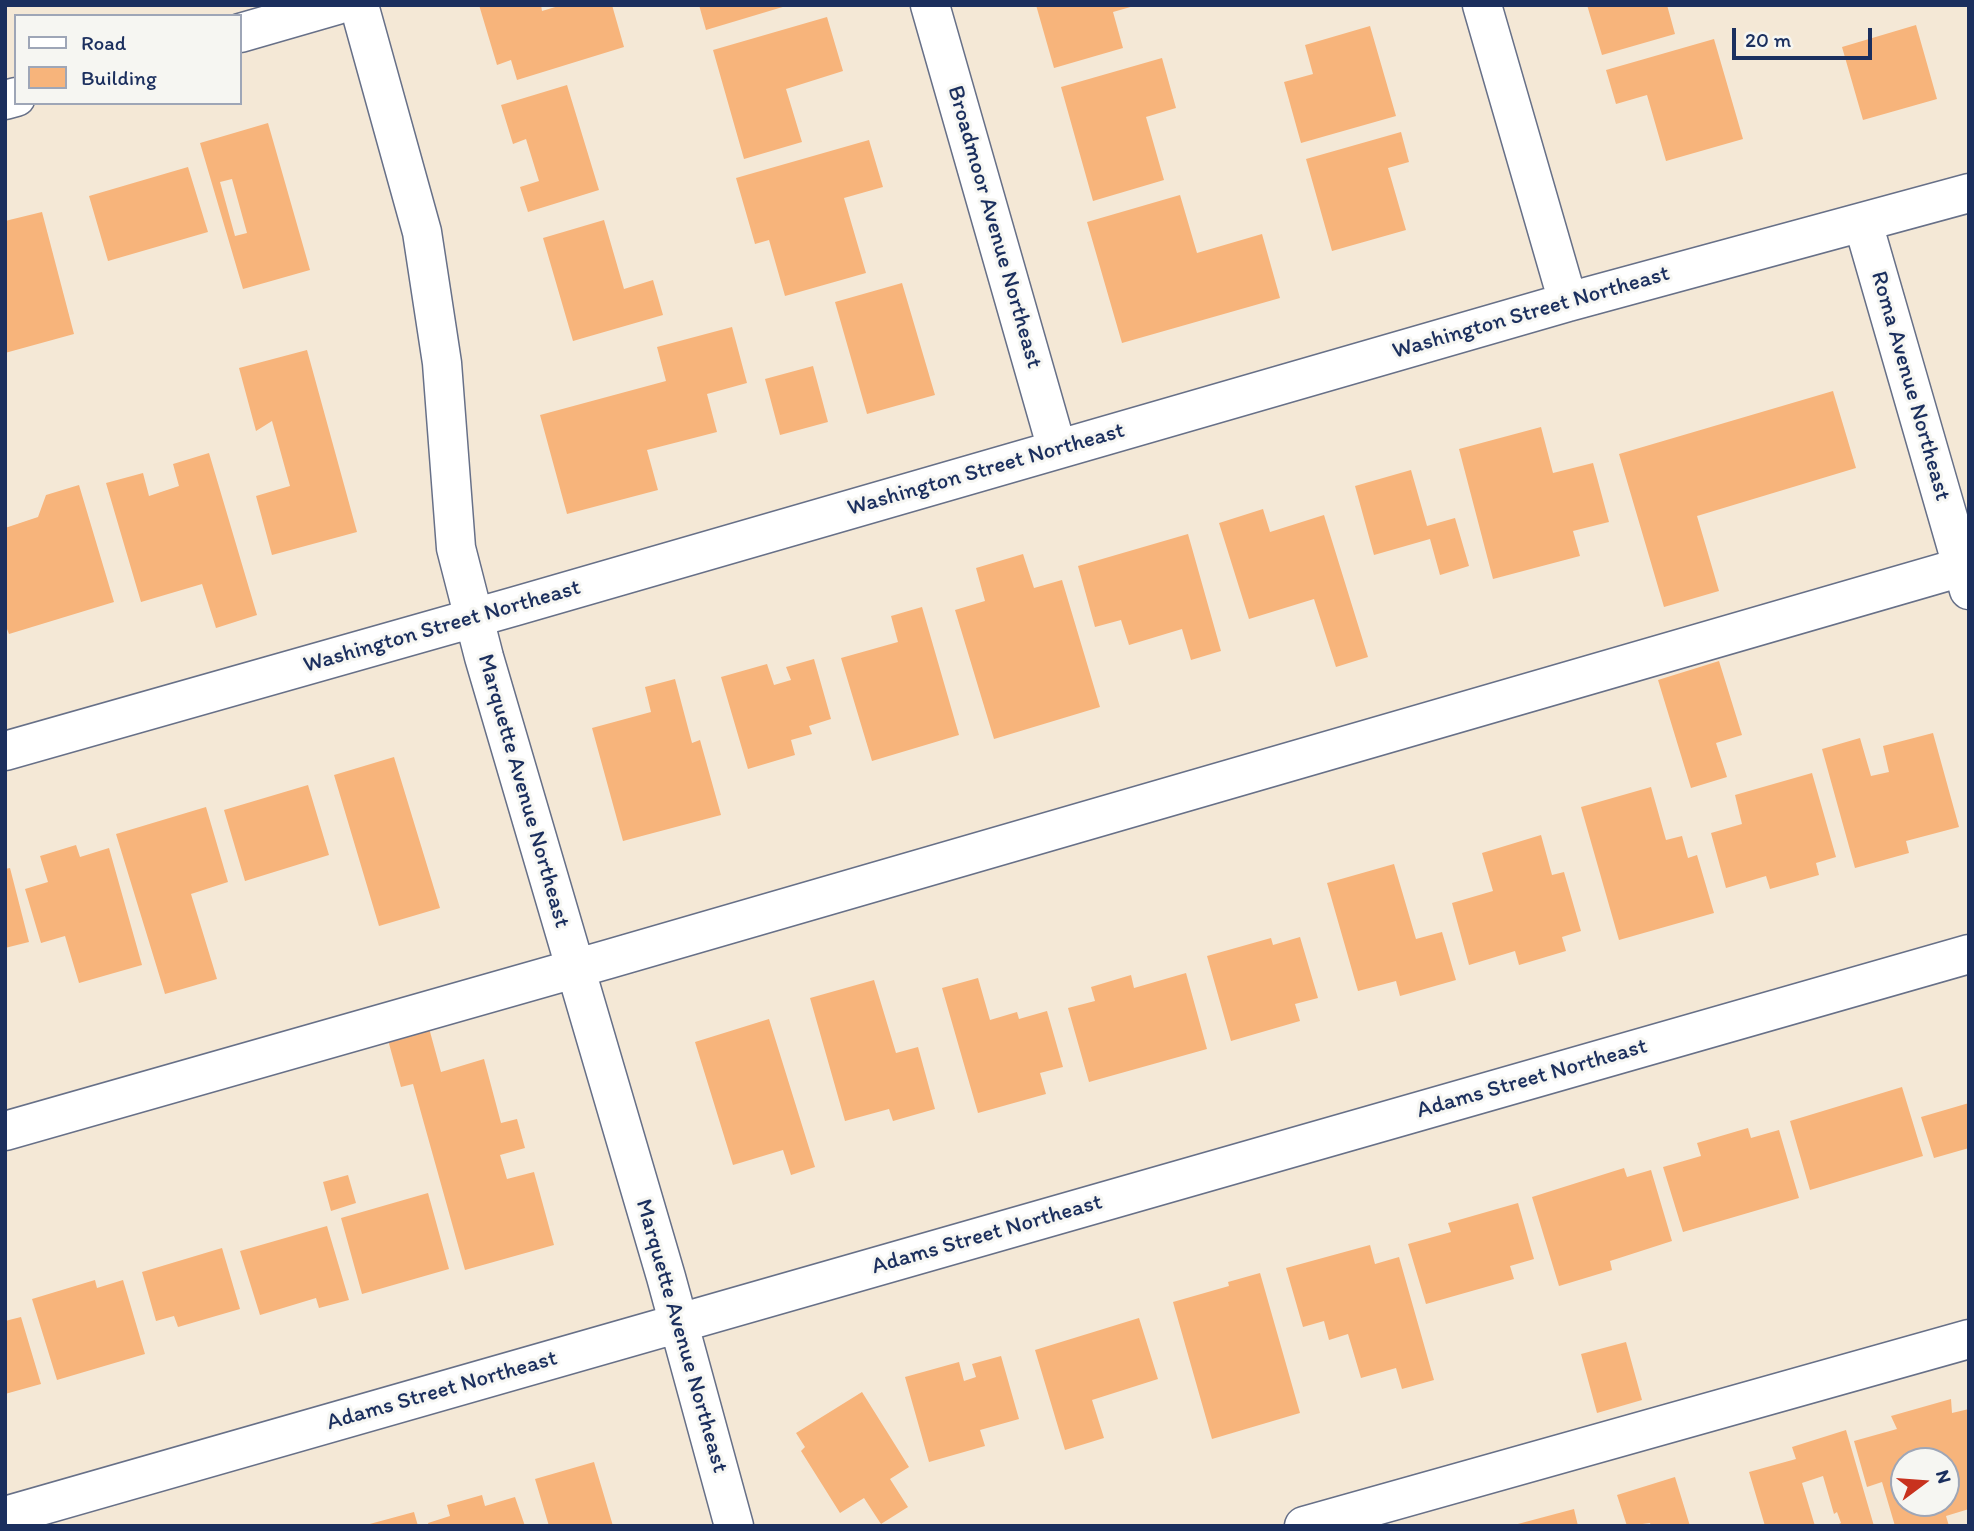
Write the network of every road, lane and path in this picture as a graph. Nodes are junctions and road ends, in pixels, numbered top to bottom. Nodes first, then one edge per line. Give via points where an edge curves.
1 (337, 5) edge
2 (359, 5) edge
3 (930, 5) edge
4 (1482, 5) edge
5 (242, 32) edge
6 (1969, 193) edge
7 (1863, 223) junction
8 (1568, 302) junction
9 (1057, 449) junction
10 (1967, 574) edge
11 (473, 619) junction
12 (5, 751) edge
13 (1969, 954) edge
14 (575, 969) junction
15 (5, 1131) edge
16 (679, 1323) junction
17 (1969, 1339) edge
18 (5, 1516) edge
19 (734, 1526) edge
20 (1304, 1526) edge

1 - 5 street
2 - 11 street, Marquette Avenue Northeast via 422,232 442,363 456,548
3 - 9 street, Broadmoor Avenue Northeast
4 - 8 street
6 - 7 street, Washington Street Northeast
7 - 8 street, Washington Street Northeast
7 - 10 street, Roma Avenue Northeast
8 - 9 street, Washington Street Northeast
9 - 11 street, Washington Street Northeast
10 - 14 street
11 - 12 street, Washington Street Northeast
11 - 14 street, Marquette Avenue Northeast
13 - 16 street, Adams Street Northeast
14 - 15 street
14 - 16 street, Marquette Avenue Northeast
16 - 18 street, Adams Street Northeast
16 - 19 street, Marquette Avenue Northeast
17 - 20 street

